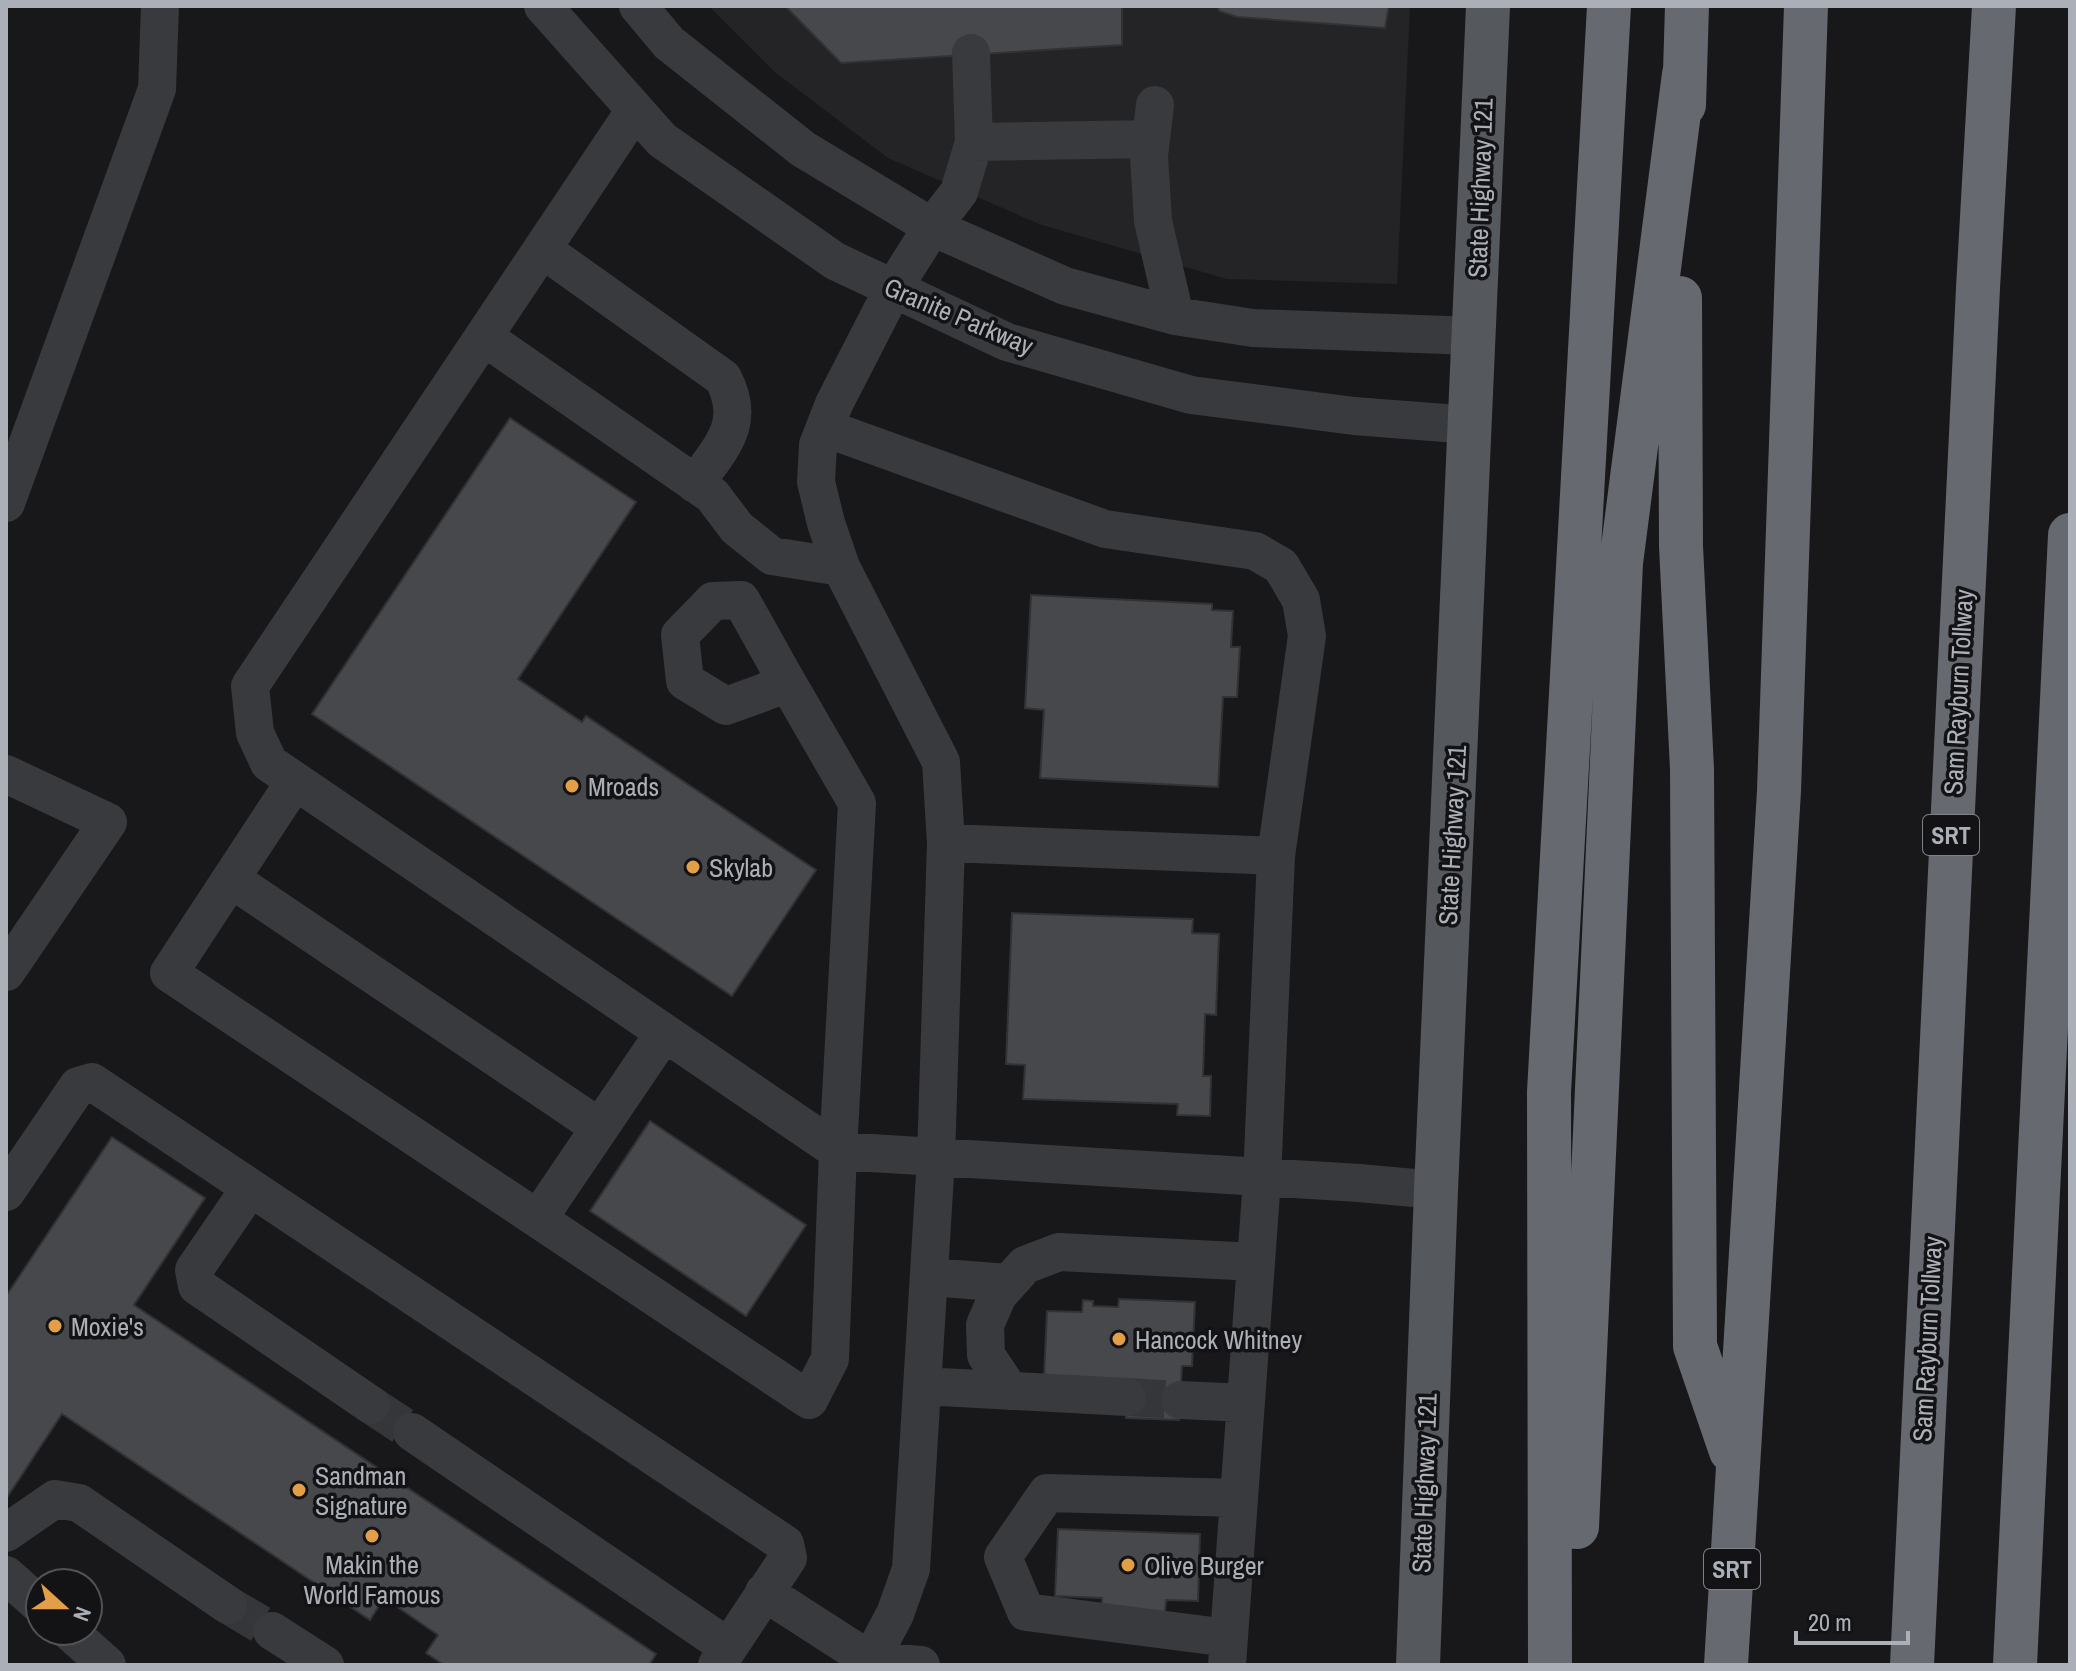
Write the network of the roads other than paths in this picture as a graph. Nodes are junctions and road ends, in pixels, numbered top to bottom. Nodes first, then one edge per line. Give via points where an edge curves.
1 (160, 6) edge
2 (543, 6) edge
3 (638, 6) edge
4 (1488, 6) edge
5 (1609, 6) edge
6 (1687, 6) edge
7 (1806, 6) edge
8 (1994, 6) edge
9 (971, 53) dead end
10 (1684, 74) junction
11 (635, 110) junction
12 (974, 142) junction
13 (932, 227) junction
14 (542, 249) junction
15 (893, 289) junction
16 (1175, 316) junction
17 (1474, 336) junction
18 (484, 337) junction
19 (1471, 425) junction
20 (825, 428) junction
21 (695, 484) junction
22 (6, 503) edge
23 (2070, 535) edge
24 (772, 556) junction
25 (841, 567) junction
26 (741, 600) junction
27 (783, 675) junction
28 (6, 774) edge
29 (295, 781) junction
30 (946, 843) junction
31 (1276, 856) junction
32 (231, 879) junction
33 (6, 972) edge
34 (664, 1033) junction
35 (599, 1127) junction
36 (838, 1151) junction
37 (936, 1158) junction
38 (1262, 1179) junction
39 (250, 1188) junction
40 (1436, 1190) junction
41 (6, 1192) edge
42 (538, 1219) junction
43 (1256, 1262) junction
44 (929, 1277) junction
45 (1009, 1283) junction
46 (922, 1386) junction
47 (1010, 1391) junction
48 (1127, 1397) tunnel mouth
49 (1180, 1400) tunnel mouth
50 (1246, 1403) junction
51 (371, 1405) tunnel mouth
52 (412, 1432) tunnel mouth
53 (1738, 1472) junction
54 (1239, 1498) junction
55 (6, 1533) edge
56 (6, 1575) edge
57 (24, 1591) edge
58 (764, 1592) junction
59 (228, 1605) tunnel mouth
60 (272, 1631) tunnel mouth
61 (87, 1647) edge
62 (1228, 1651) edge
63 (722, 1656) edge
64 (869, 1663) edge
65 (107, 1665) edge
66 (325, 1665) edge
67 (921, 1665) edge
68 (1418, 1665) edge
69 (1550, 1665) edge
70 (1570, 1665) edge
71 (1726, 1665) edge
72 (1912, 1665) edge
73 (2015, 1665) edge

1 - 22 street via 157,89
2 - 11 street, Granite Parkway
3 - 13 street via 669,43 803,149
4 - 17 main road, State Highway 121
5 - 69 highway via 1549,1092
6 - 10 highway
7 - 53 highway, SRT via 1779,791
8 - 72 highway, Sam Rayburn Tollway / SRT
9 - 12 street
10 - 53 highway via 1681,546 1692,769 1695,1346
10 - 70 highway via 1621,563
11 - 14 street
11 - 15 street, Granite Parkway via 662,140 835,261
12 - 13 street via 959,192
12 - 16 street via 1153,122 1153,221
13 - 15 street
13 - 16 street via 1065,286
14 - 18 street
14 - 21 street via 723,378 733,398 729,435
15 - 19 street, Granite Parkway via 1007,342 1191,395
15 - 20 street
16 - 17 street via 1253,328
17 - 19 main road, State Highway 121
18 - 21 street
18 - 29 street via 250,686 255,733 269,763
19 - 40 main road, State Highway 121
20 - 25 street via 818,445 816,482
20 - 31 street via 1105,529 1255,551 1281,566 1301,600 1307,636
21 - 24 street
23 - 73 highway
24 - 25 street
24 - 26 street
25 - 30 street via 941,762
26 - 27 street
26 - 27 street via 713,601 680,635 685,681 726,706 770,690
27 - 36 street via 857,803
28 - 33 street via 108,822
29 - 32 street
29 - 34 street
30 - 31 street
30 - 37 street
31 - 38 street
32 - 35 street
32 - 42 street via 169,973
34 - 35 street
34 - 36 street
35 - 42 street
36 - 37 street
36 - 42 street via 830,1359 809,1400
37 - 38 street
37 - 44 street
38 - 40 street
38 - 43 street
39 - 41 street via 92,1082 78,1086
39 - 51 street via 194,1270 197,1286
39 - 58 street via 785,1544 788,1558
40 - 68 main road, State Highway 121
43 - 45 street via 1059,1252 1025,1265
43 - 50 street
44 - 45 street
44 - 46 street
45 - 47 street via 985,1325 986,1355
46 - 47 street
46 - 64 street via 911,1569
47 - 48 street
49 - 50 street
50 - 54 street
52 - 63 street
53 - 71 highway, SRT
54 - 62 street
54 - 62 street via 1047,1493 1003,1557 1026,1612
55 - 59 street via 55,1499 79,1503
56 - 57 street
58 - 63 street
58 - 64 street
60 - 66 street
61 - 65 street
64 - 67 street

